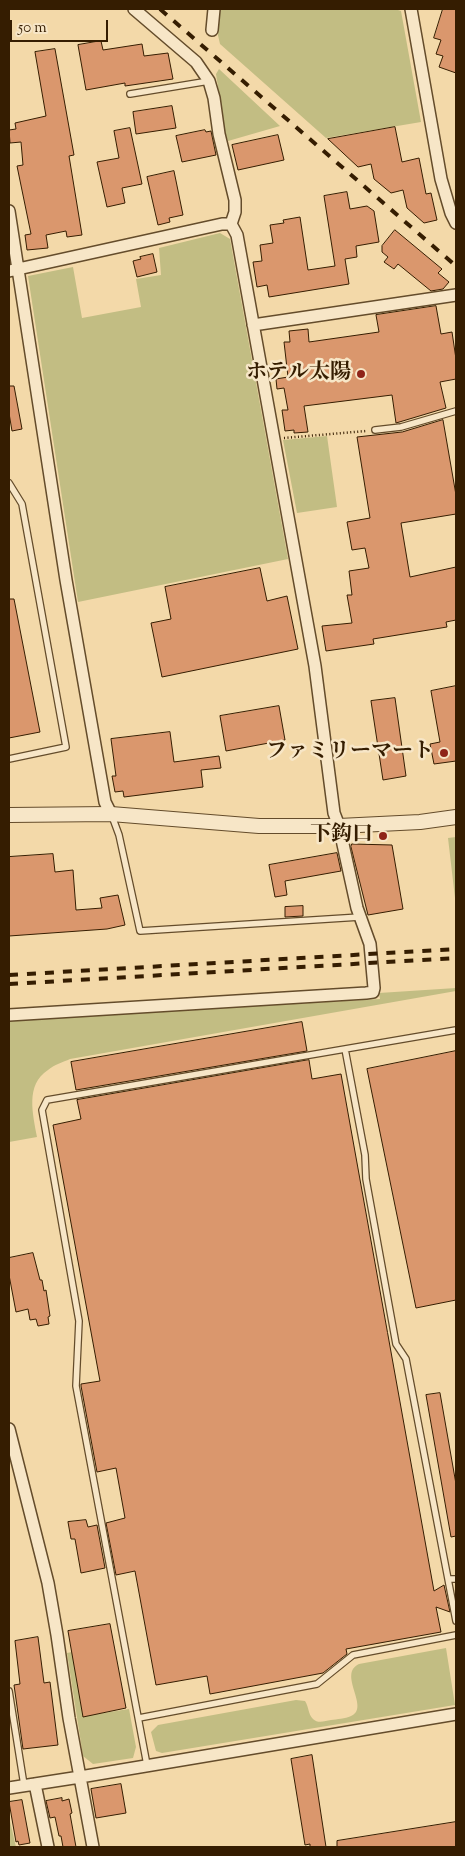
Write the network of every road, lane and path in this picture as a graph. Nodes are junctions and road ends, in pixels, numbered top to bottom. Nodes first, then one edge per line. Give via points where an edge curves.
1 (134, 9) edge
2 (214, 9) edge
3 (411, 9) edge
4 (212, 30) dead end
5 (209, 81) junction
6 (130, 94) dead end
7 (9, 211) edge
8 (456, 223) edge
9 (232, 224) junction
10 (14, 270) edge
11 (456, 295) edge
12 (253, 325) junction
13 (456, 411) edge
14 (375, 430) joint
15 (274, 439) junction
16 (9, 483) edge
17 (9, 759) edge
18 (111, 814) junction
19 (9, 815) edge
20 (456, 817) edge
21 (339, 826) junction
22 (360, 917) junction
23 (9, 1015) edge
24 (456, 1030) edge
25 (345, 1049) junction
26 (9, 1429) edge
27 (448, 1579) junction
28 (456, 1579) edge
29 (456, 1622) edge
30 (456, 1635) edge
31 (9, 1691) edge
32 (456, 1714) edge
33 (139, 1718) junction
34 (148, 1765) junction
35 (80, 1777) junction
36 (29, 1785) junction
37 (9, 1788) edge
38 (48, 1847) edge
39 (93, 1847) edge

1 - 5 street via 196,62
2 - 4 street
3 - 8 street via 441,179
5 - 6 lane
5 - 9 street via 234,200
7 - 10 street
9 - 10 street
9 - 12 street via 238,236
10 - 18 street via 68,590 106,802
11 - 12 street
12 - 15 street
13 - 14 lane via 401,427
14 - 15 path
15 - 21 street via 315,666 334,812
16 - 17 lane via 22,504 66,747
18 - 19 street
18 - 21 street via 259,826
18 - 22 lane via 119,835 140,931
20 - 21 street
21 - 22 street
22 - 23 street via 370,944 373,992
24 - 25 lane
25 - 27 lane via 366,1155 366,1179 396,1344 406,1360
25 - 33 lane via 47,1100 42,1110 79,1321 76,1386
26 - 35 street via 48,1583
27 - 28 lane
27 - 29 lane
30 - 33 lane via 353,1654 317,1684
31 - 36 lane
32 - 34 street
33 - 34 lane
34 - 35 street
35 - 36 street
35 - 39 street
36 - 37 street
36 - 38 street

